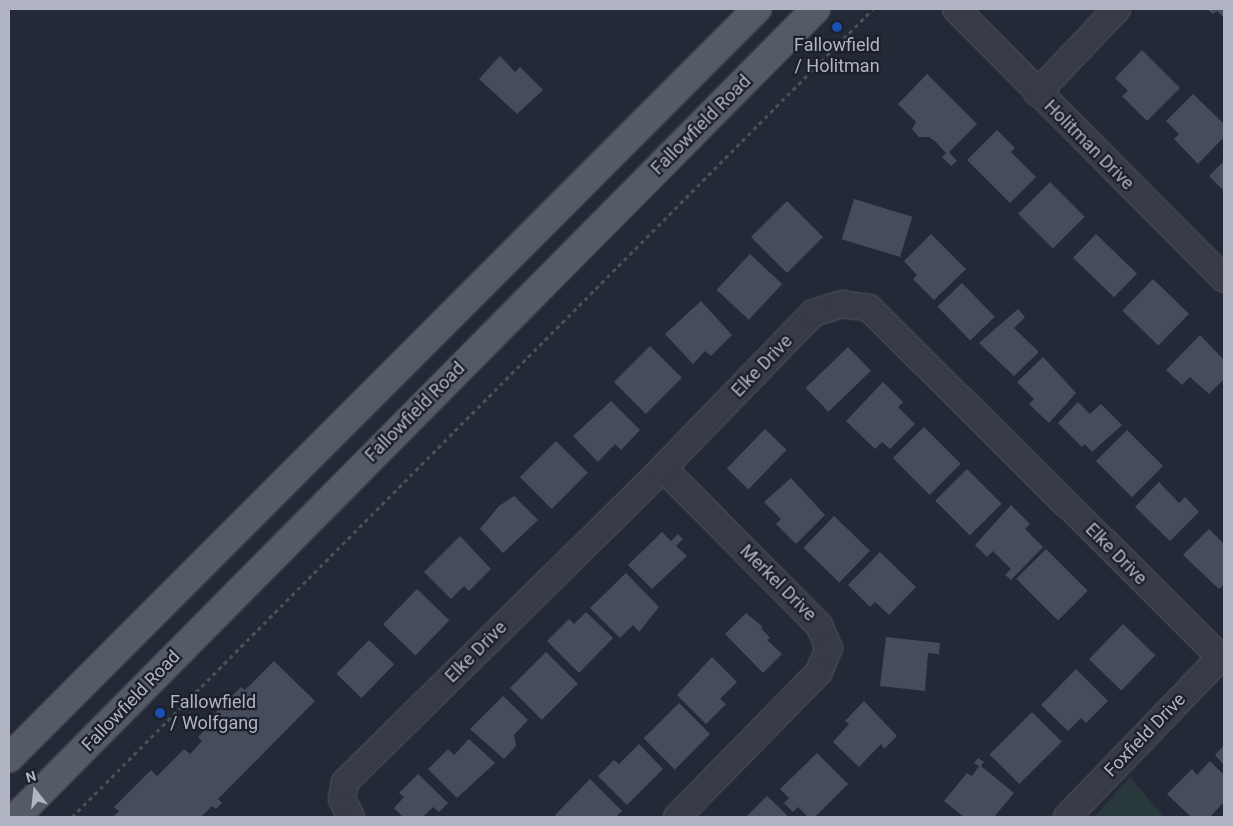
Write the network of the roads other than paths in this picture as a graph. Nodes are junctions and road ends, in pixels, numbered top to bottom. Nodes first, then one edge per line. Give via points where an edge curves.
1 (757, 9) edge
2 (816, 9) edge
3 (956, 9) edge
4 (1117, 9) edge
5 (1037, 93) junction
6 (1224, 279) edge
7 (663, 468) junction
8 (1222, 656) edge
9 (9, 758) edge
10 (16, 817) edge
11 (351, 817) edge
12 (677, 817) edge
13 (1067, 817) edge

1 - 9 main road
2 - 10 main road, Fallowfield Road
3 - 5 street, Holitman Drive
4 - 5 street
5 - 6 street, Holitman Drive
7 - 8 street, Elke Drive via 813,314 842,304 869,308
7 - 11 street, Elke Drive via 345,782 342,799
7 - 12 street, Merkel Drive via 819,625 829,648 819,672
8 - 13 street, Foxfield Drive

